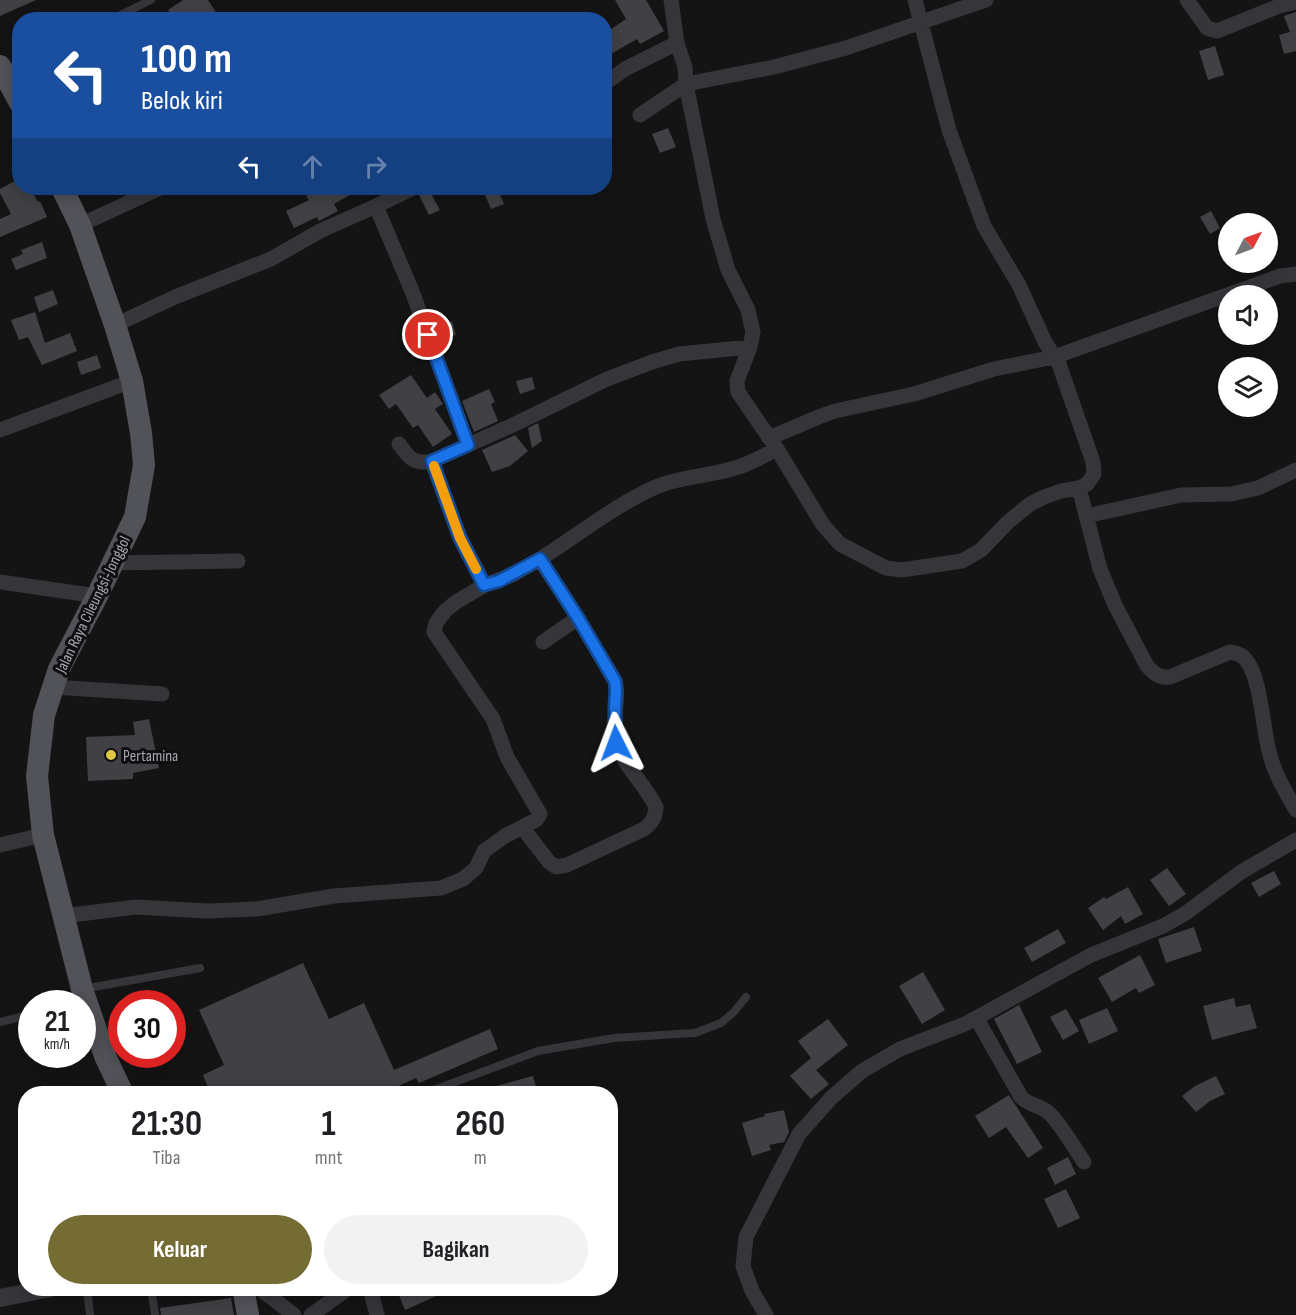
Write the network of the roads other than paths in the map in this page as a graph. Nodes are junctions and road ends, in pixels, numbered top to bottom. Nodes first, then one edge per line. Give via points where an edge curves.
1 (151, 0) edge
2 (671, 0) edge
3 (915, 0) edge
4 (986, 0) edge
5 (1187, 0) edge
6 (1296, 2) edge
7 (126, 12) edge
8 (922, 21) junction
9 (677, 43) junction
10 (6, 68) edge
11 (612, 79) edge
12 (12, 83) edge
13 (686, 84) junction
14 (640, 115) dead end
15 (65, 195) edge
16 (145, 195) edge
17 (399, 195) edge
18 (376, 206) junction
19 (80, 225) junction
20 (1296, 274) edge
21 (116, 325) junction
22 (750, 347) junction
23 (1054, 357) junction
24 (132, 381) junction
25 (0, 430) edge
26 (399, 444) dead end
27 (773, 444) junction
28 (468, 445) junction
29 (432, 461) junction
30 (1296, 470) edge
31 (1080, 488) junction
32 (1086, 516) junction
33 (540, 559) junction
34 (238, 561) dead end
35 (113, 563) junction
36 (0, 582) edge
37 (484, 585) junction
38 (98, 596) junction
39 (578, 618) junction
40 (543, 642) dead end
41 (53, 687) junction
42 (162, 694) dead end
43 (1296, 810) edge
44 (522, 827) junction
45 (43, 835) junction
46 (1296, 840) edge
47 (0, 845) edge
48 (63, 916) junction
49 (200, 968) dead end
50 (82, 990) edge
51 (96, 996) edge
52 (746, 997) dead end
53 (18, 1018) edge
54 (977, 1019) junction
55 (0, 1022) edge
56 (96, 1032) edge
57 (119, 1086) edge
58 (444, 1086) edge
59 (1084, 1162) dead end
60 (18, 1294) edge
61 (88, 1296) edge
62 (152, 1296) edge
63 (244, 1296) edge
64 (269, 1296) edge
65 (337, 1296) edge
66 (372, 1296) edge
67 (0, 1298) edge
68 (90, 1315) edge
69 (154, 1315) edge
70 (248, 1315) edge
71 (294, 1315) edge
72 (311, 1315) edge
73 (377, 1315) edge
74 (766, 1315) edge

1 - 7 lane
2 - 9 street
3 - 8 street
4 - 8 street
5 - 6 street via 1207,28 1217,31
8 - 13 street via 846,48
8 - 23 street via 949,130 984,226 1019,285
9 - 11 street
9 - 13 street
10 - 12 main road
13 - 14 street
13 - 22 street via 713,219 728,270 748,310 753,332
15 - 19 main road, Jalan Raya Cileungsi-Jonggol
16 - 19 street
17 - 18 street
18 - 21 street via 271,259
18 - 28 street via 412,291
19 - 21 main road, Jalan Raya Cileungsi-Jonggol
20 - 23 street via 1280,276
21 - 24 main road, Jalan Raya Cileungsi-Jonggol
22 - 27 street via 736,386
22 - 28 street via 680,354 643,365
23 - 27 street via 835,411
23 - 31 street via 1093,462 1094,474
24 - 25 street
24 - 35 main road, Jalan Raya Cileungsi-Jonggol via 144,465 135,517
26 - 29 street via 416,461
27 - 31 street via 840,544 886,568 901,570 962,561 981,550 1030,504
27 - 33 street via 752,462 658,486
28 - 29 street
29 - 37 street via 460,538
30 - 32 street via 1258,488 1231,494 1181,495
31 - 32 street
32 - 43 street via 1100,569 1115,605 1155,674 1170,677 1230,652 1238,653 1251,666 1269,753
33 - 37 street
33 - 39 street
34 - 35 street
35 - 38 main road, Jalan Raya Cileungsi-Jonggol
36 - 38 street
37 - 44 street via 444,611 434,632 493,718 507,757 538,808 539,817
38 - 41 main road, Jalan Raya Cileungsi-Jonggol via 58,669
39 - 40 street
39 - 44 street via 615,681 617,748 654,802 655,816 644,829 556,867
41 - 42 street
41 - 45 main road, Jalan Raya Cileungsi-Jonggol via 44,715 37,776
44 - 48 street via 484,851 477,868 463,879 441,888 334,896 257,909 136,907
45 - 47 street
45 - 48 main road, Jalan Raya Cileungsi-Jonggol
46 - 54 street via 1163,926 1091,955
48 - 50 main road, Jalan Raya Cileungsi-Jonggol
49 - 51 lane
52 - 58 lane via 721,1023 694,1033 614,1038 538,1051
53 - 55 lane
54 - 59 street via 1021,1097 1052,1115
54 - 74 street via 900,1049 862,1071 799,1134 746,1238 743,1266
56 - 57 main road, Jalan Raya Cileungsi-Jonggol
60 - 67 street
61 - 68 lane
62 - 69 lane
63 - 70 main road
64 - 71 street
65 - 72 street
66 - 73 street

